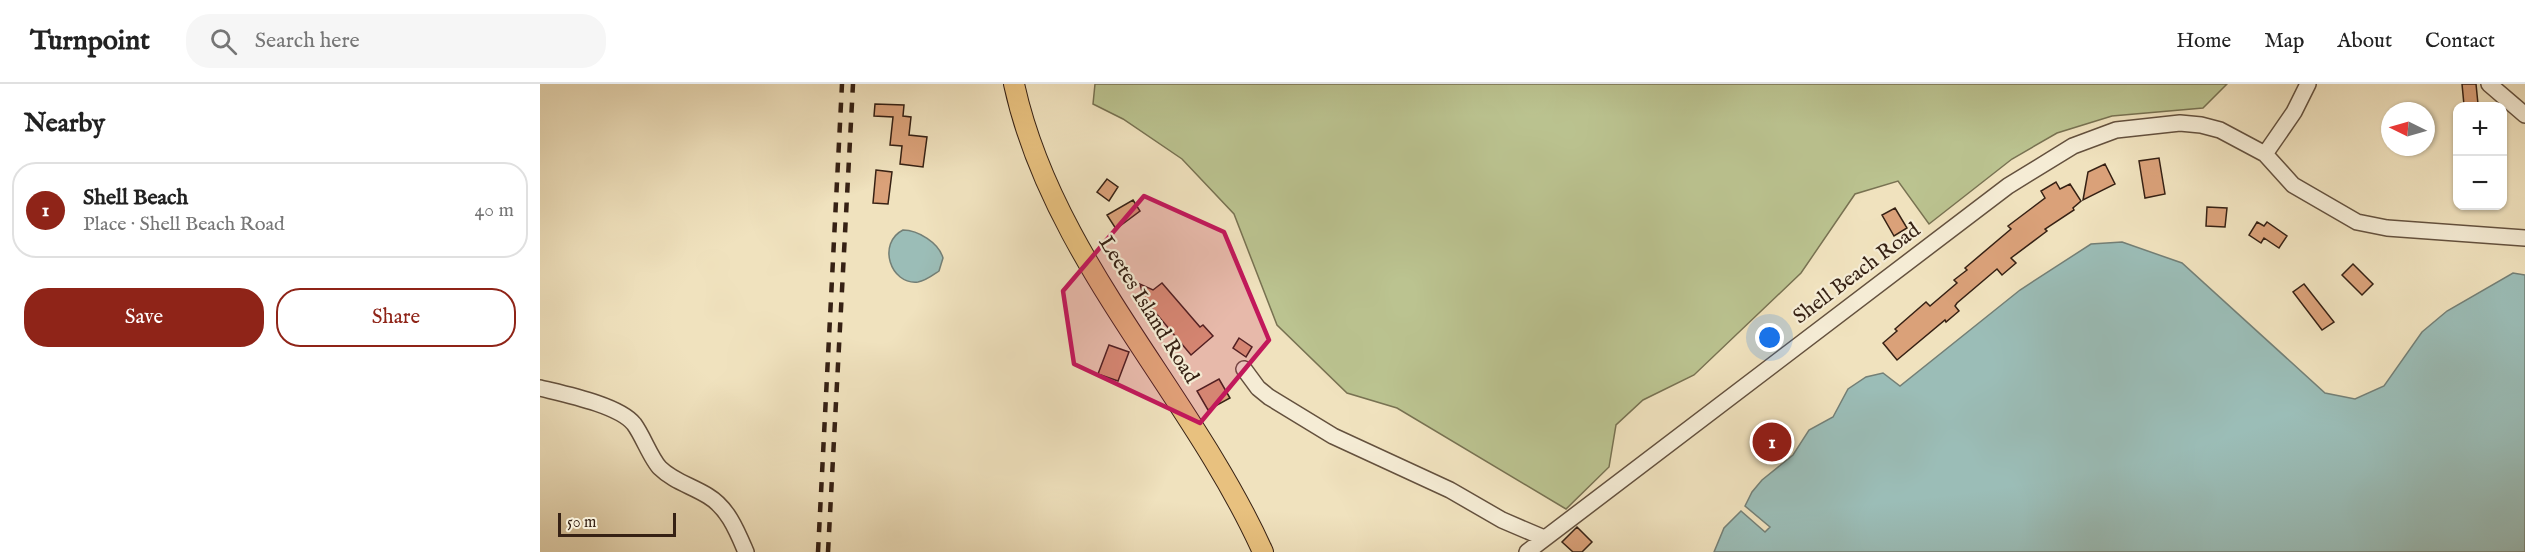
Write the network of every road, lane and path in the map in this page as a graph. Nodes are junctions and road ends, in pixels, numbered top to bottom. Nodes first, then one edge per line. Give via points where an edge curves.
1 (1014, 84) edge
2 (2308, 84) edge
3 (2489, 84) edge
4 (2525, 115) edge
5 (2265, 154) junction
6 (2525, 238) edge
7 (1244, 369) dead end
8 (540, 388) edge
9 (1544, 538) junction
10 (746, 552) edge
11 (1263, 552) edge
12 (1527, 552) edge

1 - 11 main road, Leetes Island Road via 1031,146 1072,234 1233,492
2 - 5 street
3 - 4 street
5 - 6 street, Shell Beach Road via 2293,185 2357,222 2387,228
5 - 9 street, Shell Beach Road via 2220,130 2180,123 2116,130 2073,146 2008,186
7 - 9 street via 1269,398 1333,436
8 - 10 street via 606,408 632,421 658,466 710,497 725,511
9 - 12 street, Shell Beach Road

